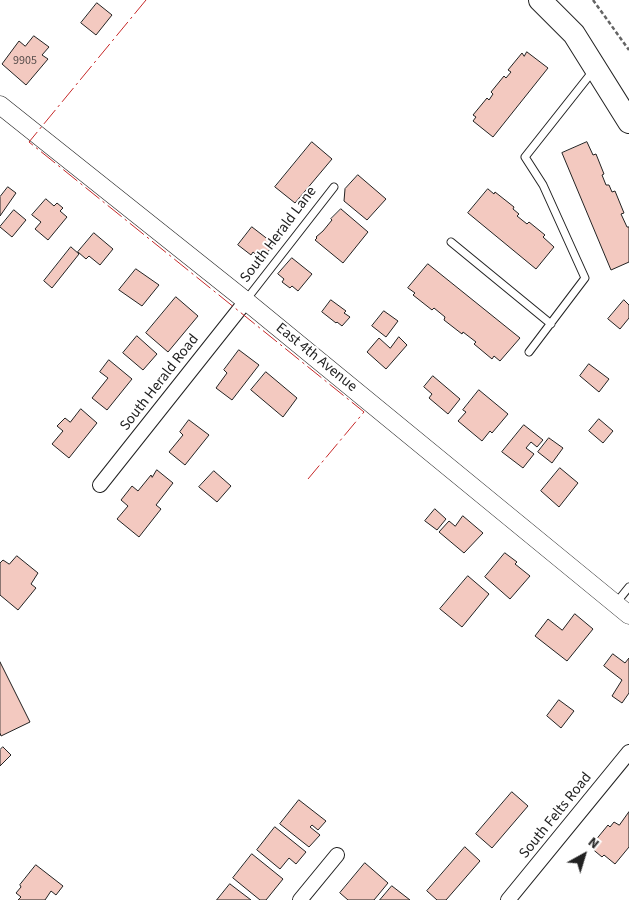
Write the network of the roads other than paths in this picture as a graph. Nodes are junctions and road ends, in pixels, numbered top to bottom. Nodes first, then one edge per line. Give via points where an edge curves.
1 (540, 0) edge
2 (595, 68) junction
3 (0, 105) edge
4 (629, 122) edge
5 (334, 186) dead end
6 (451, 242) dead end
7 (246, 301) junction
8 (551, 324) junction
9 (529, 352) dead end
10 (100, 485) dead end
11 (629, 587) edge
12 (616, 603) junction
13 (629, 615) edge
14 (629, 752) edge
15 (337, 856) dead end
16 (300, 900) edge
17 (508, 900) edge

1 - 2 main road via 574,34
2 - 4 main road
2 - 8 lane via 525,157 543,184 585,278
3 - 7 street, East 4th Avenue
5 - 7 lane, South Herald Lane
6 - 8 lane
7 - 10 street, South Herald Road
7 - 12 street, East 4th Avenue
8 - 9 lane
11 - 12 lane
12 - 13 street, East 4th Avenue
14 - 17 street, South Felts Road
15 - 16 street

